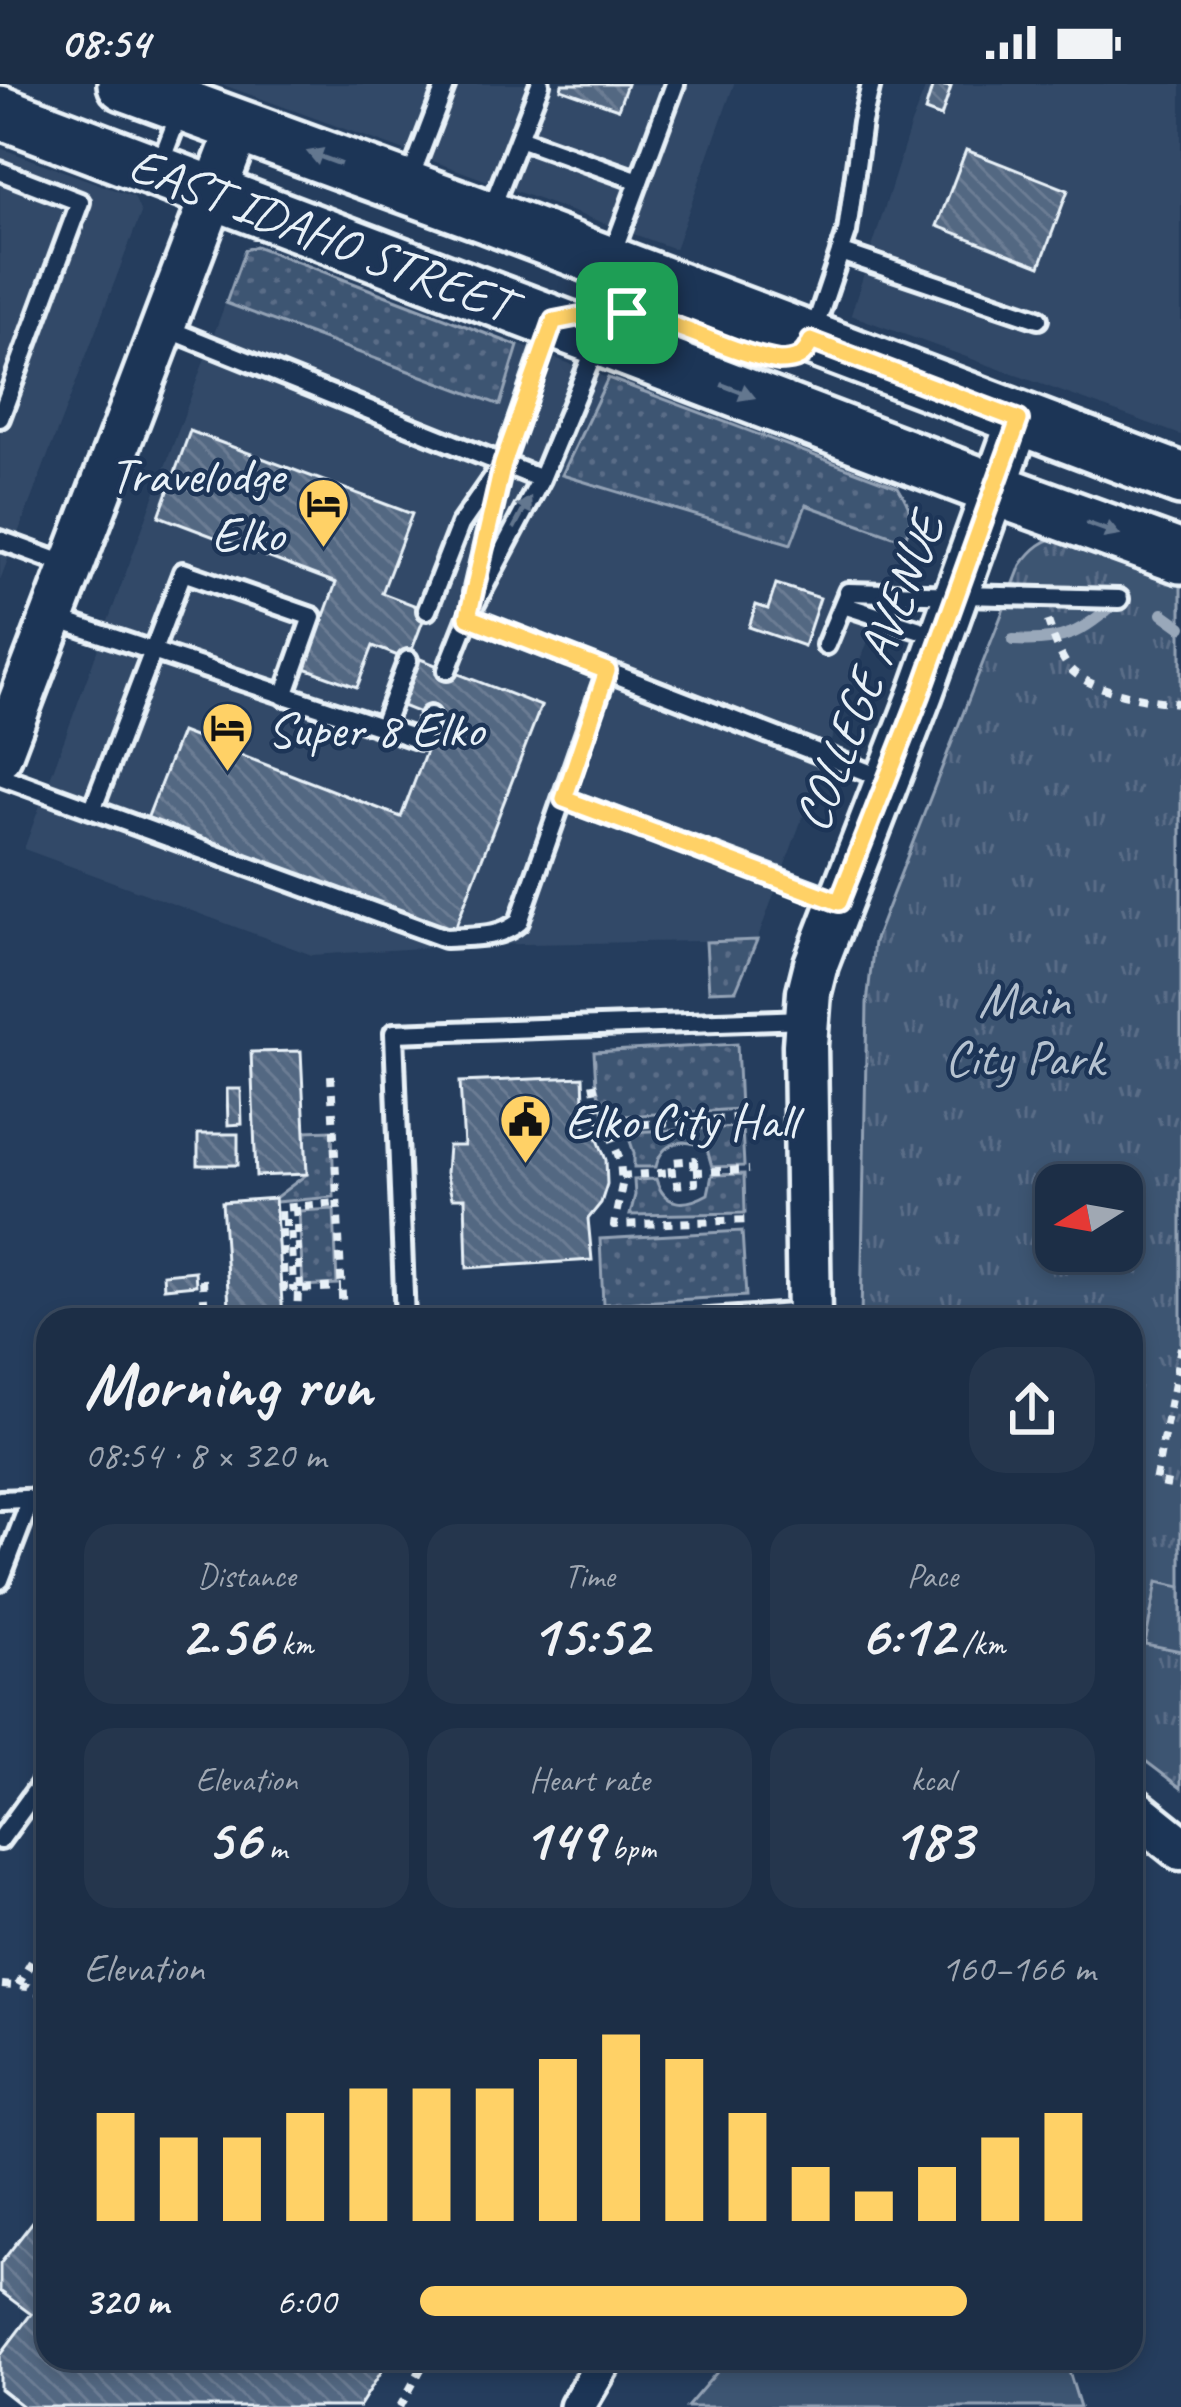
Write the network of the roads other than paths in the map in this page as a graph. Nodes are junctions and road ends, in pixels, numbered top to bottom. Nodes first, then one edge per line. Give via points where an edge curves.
1 (124, 84) edge
2 (446, 84) edge
3 (540, 84) edge
4 (675, 84) edge
5 (871, 84) edge
6 (186, 95) edge
7 (0, 112) edge
8 (239, 127) junction
9 (519, 139) junction
10 (157, 170) junction
11 (0, 171) edge
12 (639, 181) junction
13 (406, 188) junction
14 (214, 192) junction
15 (488, 217) junction
16 (840, 252) junction
17 (609, 264) junction
18 (1038, 320) dead end
19 (163, 327) junction
20 (577, 330) junction
21 (811, 341) junction
22 (0, 418) edge
23 (1019, 420) junction
24 (503, 464) junction
25 (541, 478) junction
26 (1181, 479) edge
27 (994, 489) junction
28 (0, 540) edge
29 (1181, 557) edge
30 (71, 566) junction
31 (955, 595) junction
32 (1119, 599) dead end
33 (843, 605) junction
34 (427, 610) dead end
35 (468, 617) junction
36 (52, 618) junction
37 (940, 637) junction
38 (826, 645) dead end
39 (152, 652) junction
40 (408, 660) dead end
41 (447, 670) dead end
42 (607, 671) junction
43 (284, 695) junction
44 (430, 716) dead end
45 (382, 728) junction
46 (0, 755) edge
47 (0, 776) edge
48 (886, 780) junction
49 (564, 799) junction
50 (92, 808) junction
51 (839, 902) junction
52 (806, 1019) junction
53 (405, 1308) edge
54 (809, 1308) edge
55 (36, 1499) edge
56 (0, 1500) edge
57 (36, 1505) edge
58 (0, 1580) edge
59 (36, 1790) edge
60 (1143, 1818) edge
61 (0, 1840) edge
62 (1181, 1848) edge
63 (599, 2370) edge
64 (577, 2407) edge

1 - 6 main road, EAST IDAHO STREET
2 - 13 lane
3 - 9 lane
4 - 12 lane
5 - 16 lane
6 - 8 main road, EAST IDAHO STREET
6 - 10 lane
7 - 10 main road, EAST IDAHO STREET
13 -> 8 main road, EAST IDAHO STREET
8 - 14 street
9 - 12 lane
9 - 15 lane
10 - 14 main road, EAST IDAHO STREET
11 - 22 lane via 80,202
12 - 17 lane
13 - 15 main road, EAST IDAHO STREET
14 - 19 street
14 - 20 main road, EAST IDAHO STREET
15 - 17 main road, EAST IDAHO STREET
16 - 18 lane
16 - 21 lane
17 - 21 main road, EAST IDAHO STREET
19 - 24 lane
19 - 30 street
20 - 21 main road via 596,313 627,313 779,361 798,359
20 - 24 lane
20 - 25 lane
20 -> 27 main road, EAST IDAHO STREET
21 - 23 main road, EAST IDAHO STREET
23 - 26 main road, EAST IDAHO STREET
23 - 27 street, COLLEGE AVENUE
24 - 25 lane
24 - 34 lane via 460,525
24 - 35 lane
35 -> 25 lane
27 -> 29 main road, EAST IDAHO STREET
27 - 31 street, COLLEGE AVENUE
28 - 30 lane
30 - 36 street
31 - 32 lane
31 - 33 lane via 848,592
31 - 37 street, COLLEGE AVENUE
33 - 37 lane
33 - 38 lane
35 - 41 lane
35 - 42 lane
36 - 39 lane
36 - 46 street
37 - 48 street, COLLEGE AVENUE
39 - 43 lane
39 - 43 lane via 183,572 312,617
39 - 50 lane
40 - 45 lane
42 - 48 lane
42 - 49 lane
43 - 45 lane
44 - 45 lane via 420,740
47 - 50 lane
48 - 51 street, COLLEGE AVENUE
49 - 50 lane via 514,928 445,938
49 - 51 lane
51 - 52 street, COLLEGE AVENUE
52 - 53 lane via 394,1033
52 - 54 street, COLLEGE AVENUE
55 - 56 lane
57 - 58 lane
59 - 61 lane
60 - 62 street
63 - 64 street

